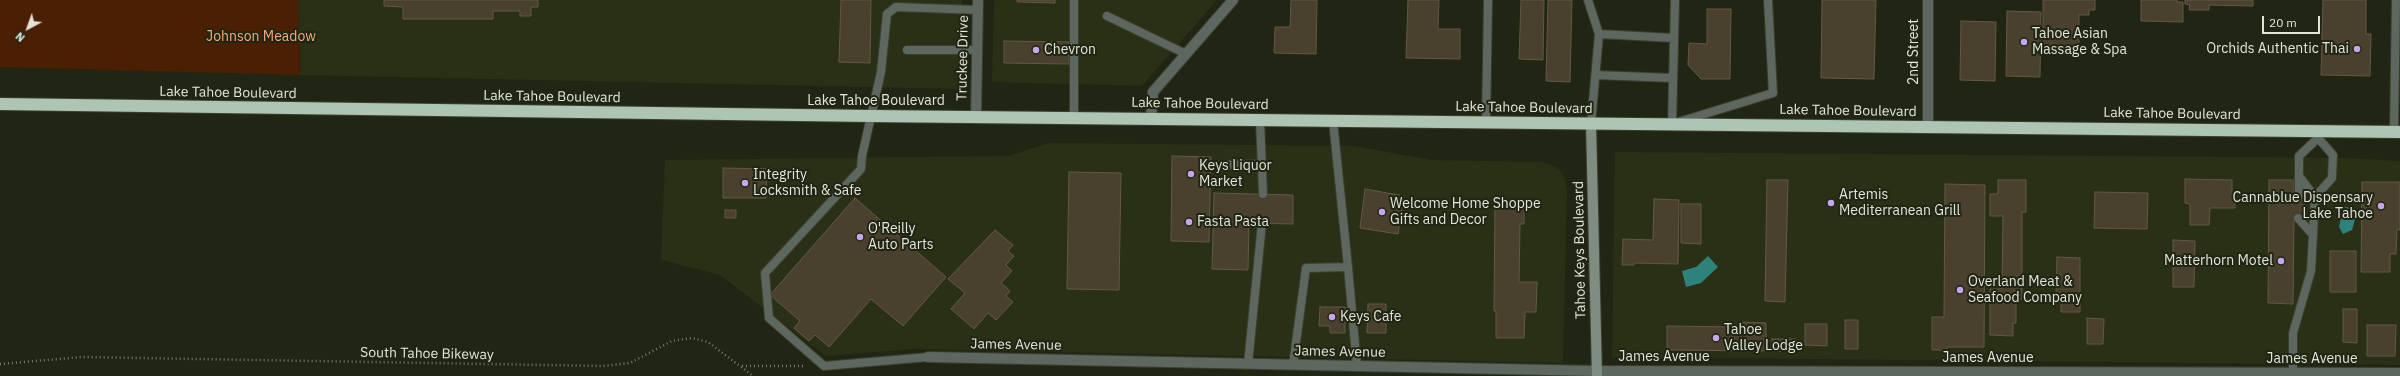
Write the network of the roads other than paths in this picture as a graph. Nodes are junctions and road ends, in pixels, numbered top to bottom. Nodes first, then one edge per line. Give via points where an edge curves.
1 (978, 0) edge
2 (1074, 0) edge
3 (1233, 0) edge
4 (1488, 0) edge
5 (1588, 0) edge
6 (1675, 0) edge
7 (1768, 0) edge
8 (1928, 0) edge
9 (2396, 0) edge
10 (978, 10) junction
11 (1107, 16) dead end
12 (1599, 34) junction
13 (1674, 38) junction
14 (907, 50) dead end
15 (977, 50) junction
16 (1186, 54) junction
17 (1596, 75) junction
18 (1673, 78) junction
19 (0, 104) edge
20 (871, 116) junction
21 (976, 116) junction
22 (1074, 118) junction
23 (1151, 118) junction
24 (1260, 120) junction
25 (1333, 121) junction
26 (1486, 123) junction
27 (1591, 124) junction
28 (1672, 124) junction
29 (1928, 127) junction
30 (2397, 132) edge
31 (2317, 134) junction
32 (1263, 164) junction
33 (1220, 165) dead end
34 (2299, 176) junction
35 (1264, 194) dead end
36 (2299, 196) dead end
37 (2315, 197) junction
38 (2298, 218) dead end
39 (1262, 223) dead end
40 (2313, 235) junction
41 (1348, 267) junction
42 (928, 357) joint
43 (1248, 364) junction
44 (1293, 365) junction
45 (1357, 366) junction
46 (2293, 372) junction
47 (2400, 373) edge
48 (1597, 374) edge

1 - 10 street, Truckee Drive
2 - 22 lane
3 - 16 street
4 - 26 lane
5 - 12 lane
6 - 13 lane
7 - 28 lane via 1773,93
8 - 29 street, 2nd Street
9 - 30 lane
10 - 15 street, Truckee Drive
10 - 20 lane via 896,7 887,14 881,72
11 - 16 lane
12 - 13 lane
12 - 17 lane
13 - 18 lane
14 - 15 lane
15 - 21 street, Truckee Drive
16 - 23 street via 1153,92
17 - 18 lane
17 - 27 lane
18 - 28 lane
19 - 20 highway, Lake Tahoe Boulevard
20 - 21 highway, Lake Tahoe Boulevard
20 - 42 lane via 861,169 766,273 769,318 824,366
21 - 22 highway, Lake Tahoe Boulevard
22 - 23 highway, Lake Tahoe Boulevard
23 - 24 highway, Lake Tahoe Boulevard
24 - 25 highway, Lake Tahoe Boulevard
24 - 32 lane
25 - 26 highway, Lake Tahoe Boulevard
25 - 41 lane
26 - 27 highway, Lake Tahoe Boulevard
27 - 28 highway, Lake Tahoe Boulevard
27 - 48 street, Tahoe Keys Boulevard
28 - 29 highway, Lake Tahoe Boulevard
29 - 31 highway, Lake Tahoe Boulevard
30 - 31 highway, Lake Tahoe Boulevard
31 - 34 lane via 2299,156
31 - 37 lane via 2333,155 2332,178
32 - 33 lane
32 - 35 lane
34 - 36 lane
34 - 37 lane
37 - 40 lane
38 - 40 lane
39 - 43 lane
40 - 46 lane via 2311,271 2294,333
41 - 44 lane via 1306,268
41 - 45 lane
42 - 43 street, James Avenue
43 - 44 street, James Avenue
44 - 45 street, James Avenue
45 - 48 street, James Avenue
46 - 47 street, James Avenue
46 - 48 street, James Avenue

